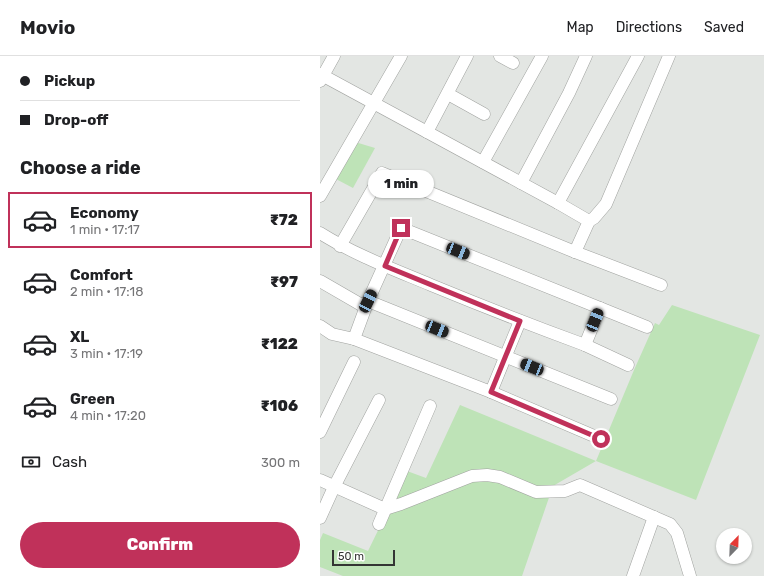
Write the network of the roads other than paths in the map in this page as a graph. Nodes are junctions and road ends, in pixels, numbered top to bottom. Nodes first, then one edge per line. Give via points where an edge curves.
1 (334, 56) edge
2 (401, 56) edge
3 (467, 56) edge
4 (500, 56) edge
5 (542, 56) edge
6 (586, 56) edge
7 (638, 56) edge
8 (669, 56) edge
9 (513, 63) dead end
10 (321, 77) edge
11 (448, 94) junction
12 (375, 104) junction
13 (484, 114) dead end
14 (427, 132) junction
15 (483, 162) junction
16 (521, 182) junction
17 (320, 196) edge
18 (558, 203) junction
19 (589, 221) junction
20 (320, 234) edge
21 (340, 246) junction
22 (576, 252) junction
23 (385, 266) junction
24 (320, 281) edge
25 (661, 284) dead end
26 (366, 304) junction
27 (600, 308) junction
28 (520, 321) junction
29 (320, 326) edge
30 (647, 327) dead end
31 (354, 339) junction
32 (585, 345) junction
33 (506, 357) junction
34 (354, 362) dead end
35 (628, 365) dead end
36 (491, 392) junction
37 (611, 399) dead end
38 (379, 400) dead end
39 (430, 406) dead end
40 (320, 432) edge
41 (601, 439) dead end
42 (320, 480) edge
43 (334, 487) junction
44 (385, 509) junction
45 (654, 517) junction
46 (320, 518) edge
47 (379, 524) dead end
48 (633, 576) edge
49 (690, 576) edge

1 - 10 street
2 - 12 street
3 - 11 street
4 - 9 street
5 - 15 street
6 - 16 street
7 - 18 street
8 - 19 street via 606,204
10 - 12 street
11 - 13 street
11 - 14 street
12 - 14 street
12 - 17 street
14 - 15 street
15 - 16 street
16 - 18 street
18 - 19 street
19 - 22 street
20 - 21 street
21 - 22 street via 382,173
21 - 23 street
22 - 25 street
23 - 26 street
23 - 27 street via 401,228
23 - 28 street
24 - 26 street
26 - 31 street
26 - 33 street
27 - 30 street
27 - 32 street
28 - 32 street
28 - 33 street
29 - 31 street via 332,334
31 - 36 street
32 - 35 street
33 - 36 street
33 - 37 street
34 - 40 street
36 - 41 street
38 - 43 street
39 - 44 street
42 - 43 street
43 - 44 street
43 - 46 street
44 - 45 street via 472,476 487,475 500,477 536,492 565,491 580,485
44 - 47 street
45 - 48 street
45 - 49 street via 670,524 677,533

